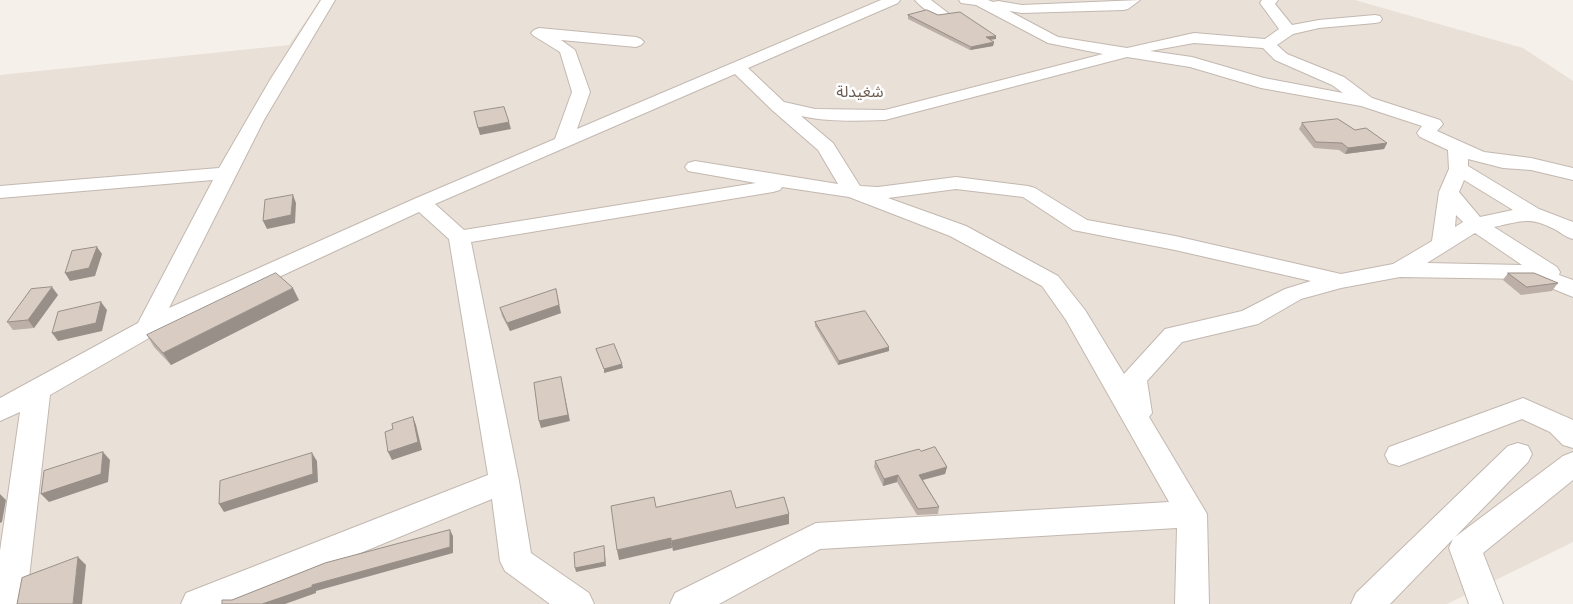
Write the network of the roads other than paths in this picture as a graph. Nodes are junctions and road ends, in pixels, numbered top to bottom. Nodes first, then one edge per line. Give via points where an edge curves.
1 (328, 0) edge
2 (893, 0) edge
3 (922, 0) edge
4 (1133, 0) edge
5 (1271, 0) edge
6 (973, 1) edge
7 (941, 13) edge
8 (1375, 19) dead end
9 (1288, 30) junction
10 (636, 42) dead end
11 (1268, 44) junction
12 (1124, 53) junction
13 (736, 67) junction
14 (1366, 102) junction
15 (778, 106) junction
16 (563, 142) junction
17 (1457, 147) junction
18 (695, 167) dead end
19 (1459, 169) junction
20 (226, 173) junction
21 (1573, 174) edge
22 (794, 182) junction
23 (0, 192) edge
24 (853, 192) junction
25 (1449, 192) junction
26 (421, 204) junction
27 (1532, 213) junction
28 (1475, 224) junction
29 (1573, 232) edge
30 (459, 237) junction
31 (1442, 244) junction
32 (1400, 270) junction
33 (1341, 281) junction
34 (1573, 288) edge
35 (147, 328) junction
36 (37, 390) junction
37 (0, 411) edge
38 (1139, 424) junction
39 (1573, 437) edge
40 (1518, 454) dead end
41 (1399, 455) dead end
42 (1573, 464) edge
43 (504, 481) junction
44 (1192, 514) junction
45 (9, 604) edge
46 (198, 604) edge
47 (577, 604) edge
48 (687, 604) edge
49 (1192, 604) edge
50 (1368, 604) edge
51 (1486, 604) edge

1 - 20 street via 292,52
2 - 13 street
3 - 7 street
4 - 6 street via 1123,6 1022,9
5 - 9 street via 1268,2
6 - 12 street via 1053,40
8 - 9 street
9 - 11 street
10 - 16 street via 539,33 567,50 581,92
11 - 12 street via 1194,38
11 - 14 street via 1281,56 1338,81
12 - 14 street via 1192,62 1261,83
12 - 15 street via 885,115 814,114
13 - 15 street
13 - 16 street
14 - 17 street via 1434,124 1426,133
15 - 24 street via 826,147
16 - 26 street
17 - 19 street
17 - 21 street via 1478,157
18 - 22 street
19 - 25 street
19 - 27 street
20 - 23 street
20 - 35 street
22 - 24 street
22 - 30 street
24 - 33 street via 878,193 956,183 1028,192 1081,225
24 - 38 street via 958,231 1050,281 1076,316
25 - 28 street
25 - 31 street
26 - 30 street
26 - 35 street
27 - 28 street
27 - 29 street via 1562,224
28 - 31 street
28 - 34 street
30 - 43 street
31 - 32 street
32 - 33 street
32 - 34 street via 1532,272
33 - 38 street via 1293,294 1249,318 1174,335 1134,379
35 - 36 street
36 - 37 street
36 - 45 street
38 - 44 street
39 - 41 street via 1560,425 1523,408
40 - 50 street
42 - 51 street via 1465,548
43 - 46 street
43 - 47 street via 516,561
44 - 48 street via 816,536
44 - 49 street

